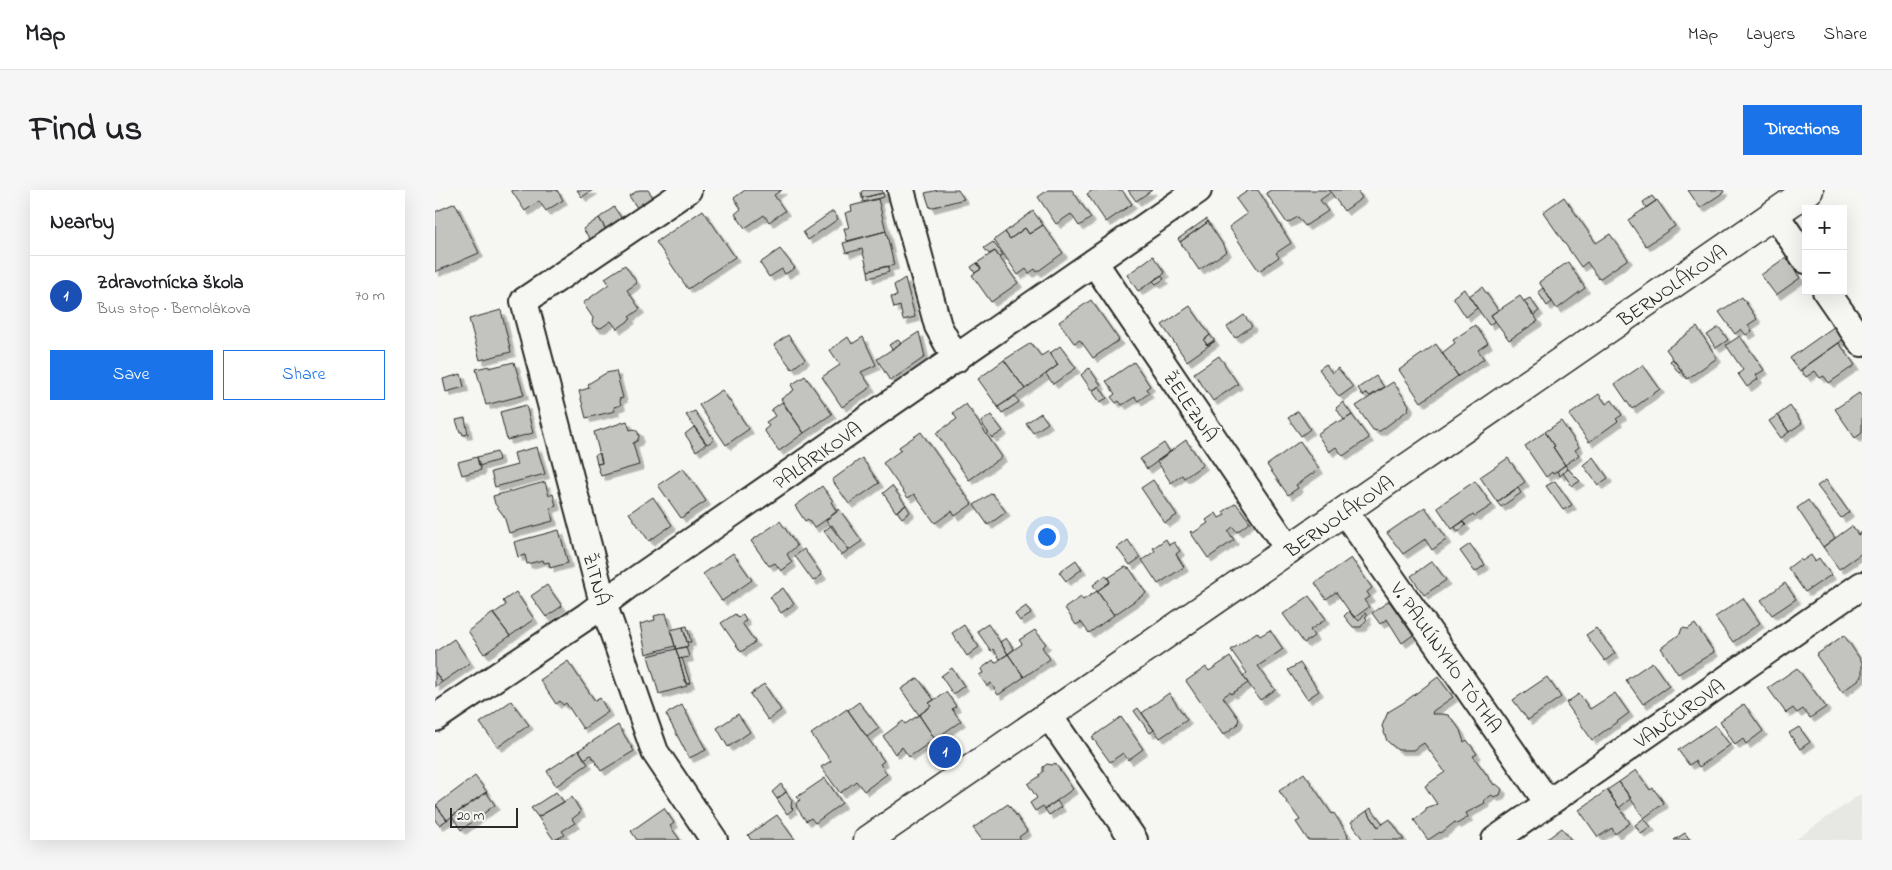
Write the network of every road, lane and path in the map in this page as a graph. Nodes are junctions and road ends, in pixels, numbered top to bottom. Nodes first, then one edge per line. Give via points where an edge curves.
1 (688, 190) edge
2 (901, 190) edge
3 (1198, 190) edge
4 (1809, 190) edge
5 (1775, 214) junction
6 (1802, 254) edge
7 (1094, 262) junction
8 (1828, 295) edge
9 (1862, 343) edge
10 (956, 358) junction
11 (1345, 512) junction
12 (1289, 550) junction
13 (1862, 586) edge
14 (603, 604) junction
15 (1049, 716) junction
16 (435, 718) edge
17 (1548, 803) junction
18 (714, 840) edge
19 (868, 840) edge
20 (1134, 840) edge
21 (1495, 840) edge

1 - 14 street, ŽITNÁ via 524,301
2 - 10 street via 938,326
3 - 7 street, PALÁRIKOVA
4 - 5 street, BERNOLÁKOVA
5 - 6 street
5 - 11 street, BERNOLÁKOVA
7 - 10 street, PALÁRIKOVA
7 - 12 street, ŽELEZNÁ
8 - 9 street
10 - 14 street, PALÁRIKOVA
11 - 12 street, BERNOLÁKOVA
11 - 17 street, V. PAULÍNYHO TÓTHA
12 - 15 street, BERNOLÁKOVA
13 - 17 street, VANČUROVA
14 - 16 street, PALÁRIKOVA
14 - 18 street, ŽITNÁ via 655,752
15 - 19 street, BERNOLÁKOVA
15 - 20 street
17 - 21 street, VANČUROVA

